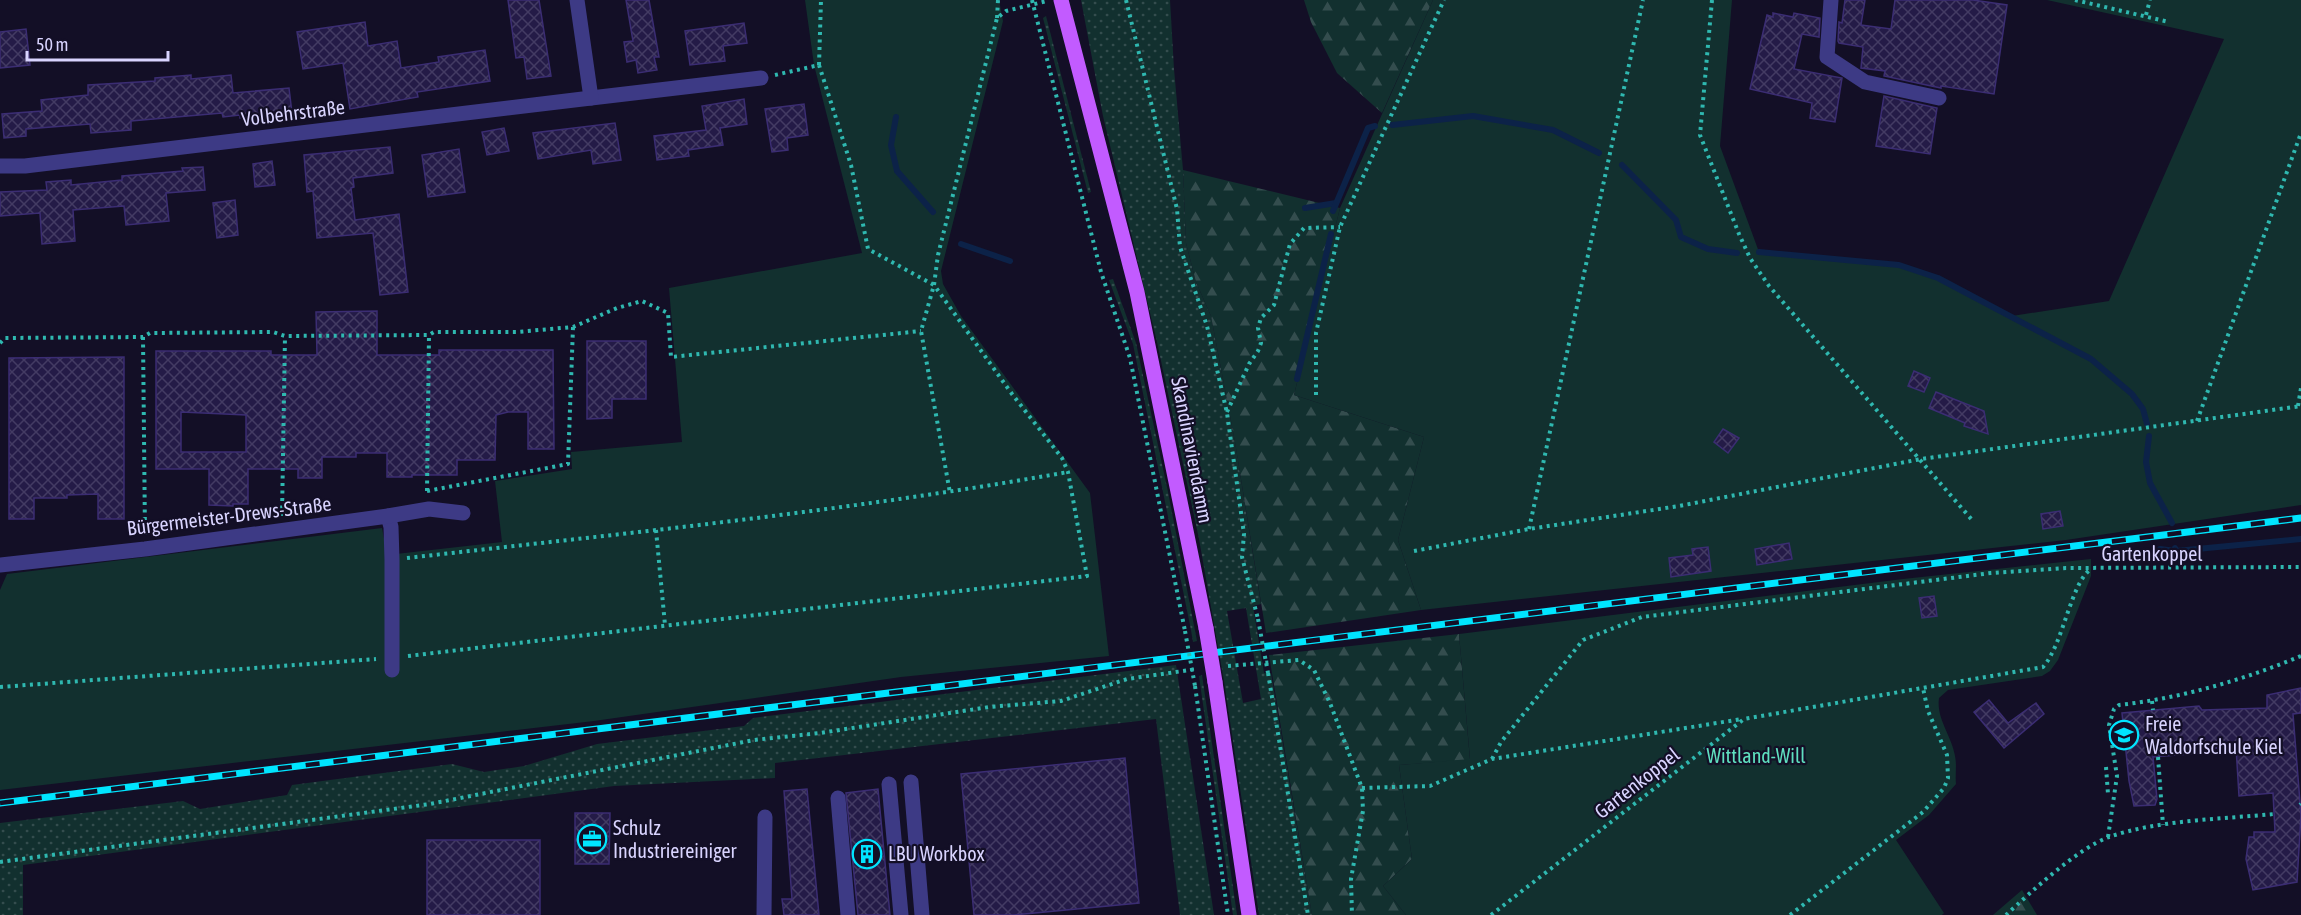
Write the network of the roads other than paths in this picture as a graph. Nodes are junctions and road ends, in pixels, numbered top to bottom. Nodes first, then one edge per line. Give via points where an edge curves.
1 (576, 0) edge
2 (1061, 0) edge
3 (1831, 0) edge
4 (761, 78) road end
5 (591, 98) junction
6 (1939, 98) dead end
7 (0, 166) edge
8 (463, 513) dead end
9 (388, 516) junction
10 (2, 568) edge
11 (391, 664) road end
12 (911, 782) dead end
13 (890, 784) dead end
14 (838, 798) dead end
15 (765, 817) dead end
16 (764, 915) edge
17 (848, 915) edge
18 (901, 915) edge
19 (922, 915) edge
20 (1249, 915) edge

1 - 5 street
2 - 20 main road, Skandinaviendamm, bridge via 1137,292 1206,628
3 - 6 street via 1827,57 1865,82
4 - 5 street, Volbehrstraße
5 - 7 street, Volbehrstraße
8 - 9 street, Bürgermeister-Drews-Straße via 429,509
9 - 10 street, Bürgermeister-Drews-Straße
9 - 11 street via 392,560
12 - 19 street
13 - 18 street
14 - 17 street
15 - 16 street

